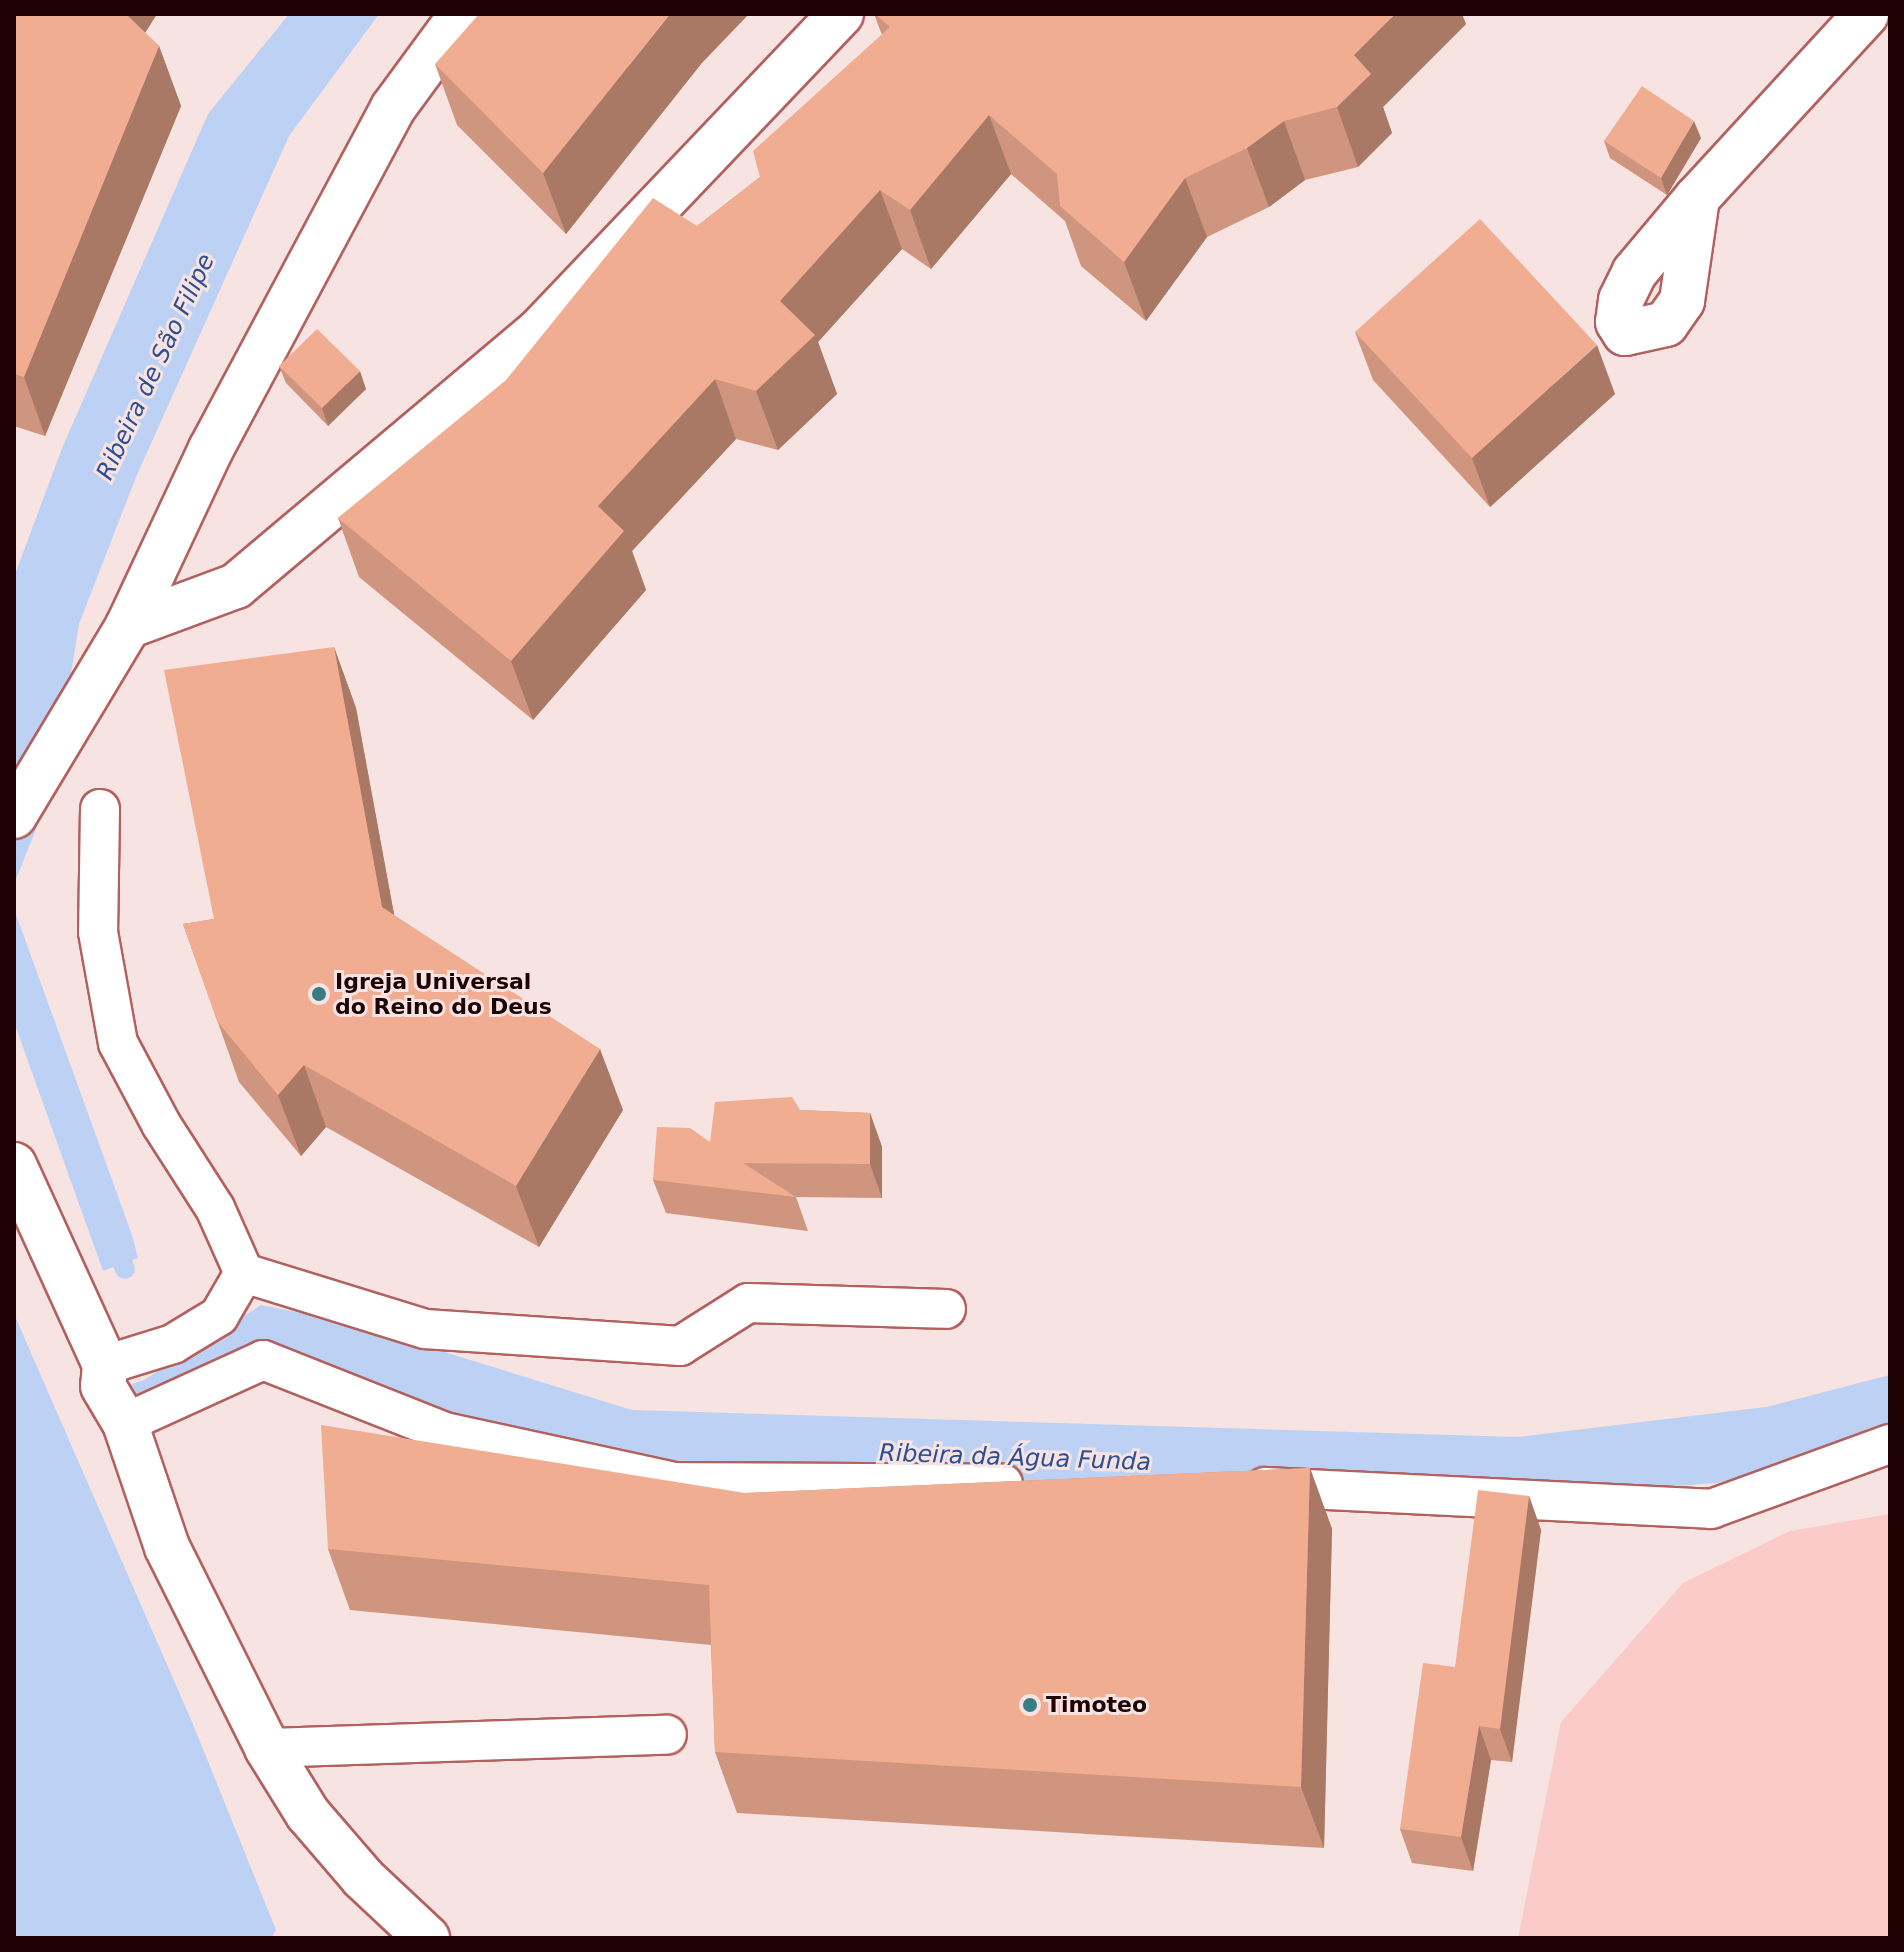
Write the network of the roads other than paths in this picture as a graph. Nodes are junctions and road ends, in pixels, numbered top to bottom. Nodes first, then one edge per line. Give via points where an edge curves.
1 (462, 14) edge
2 (841, 14) edge
3 (1866, 14) edge
4 (1697, 198) dead end
5 (128, 626) junction
6 (100, 809) dead end
7 (14, 816) edge
8 (14, 1165) edge
9 (244, 1273) junction
10 (946, 1309) dead end
11 (111, 1392) junction
12 (1890, 1444) edge
13 (1040, 1485) edge
14 (1231, 1486) edge
15 (667, 1735) dead end
16 (267, 1748) junction
17 (427, 1938) edge

1 - 5 street via 393,108 211,449
2 - 5 street via 539,331 236,586
3 - 4 street
5 - 7 street
6 - 9 lane via 98,932 118,1043 215,1208
8 - 11 street
9 - 10 lane via 425,1329 680,1346 748,1303
9 - 11 lane via 219,1316
11 - 13 lane via 263,1360 445,1432 675,1482
11 - 16 street via 167,1547
12 - 14 lane via 1711,1509
15 - 16 lane
16 - 17 street via 308,1814 363,1878

